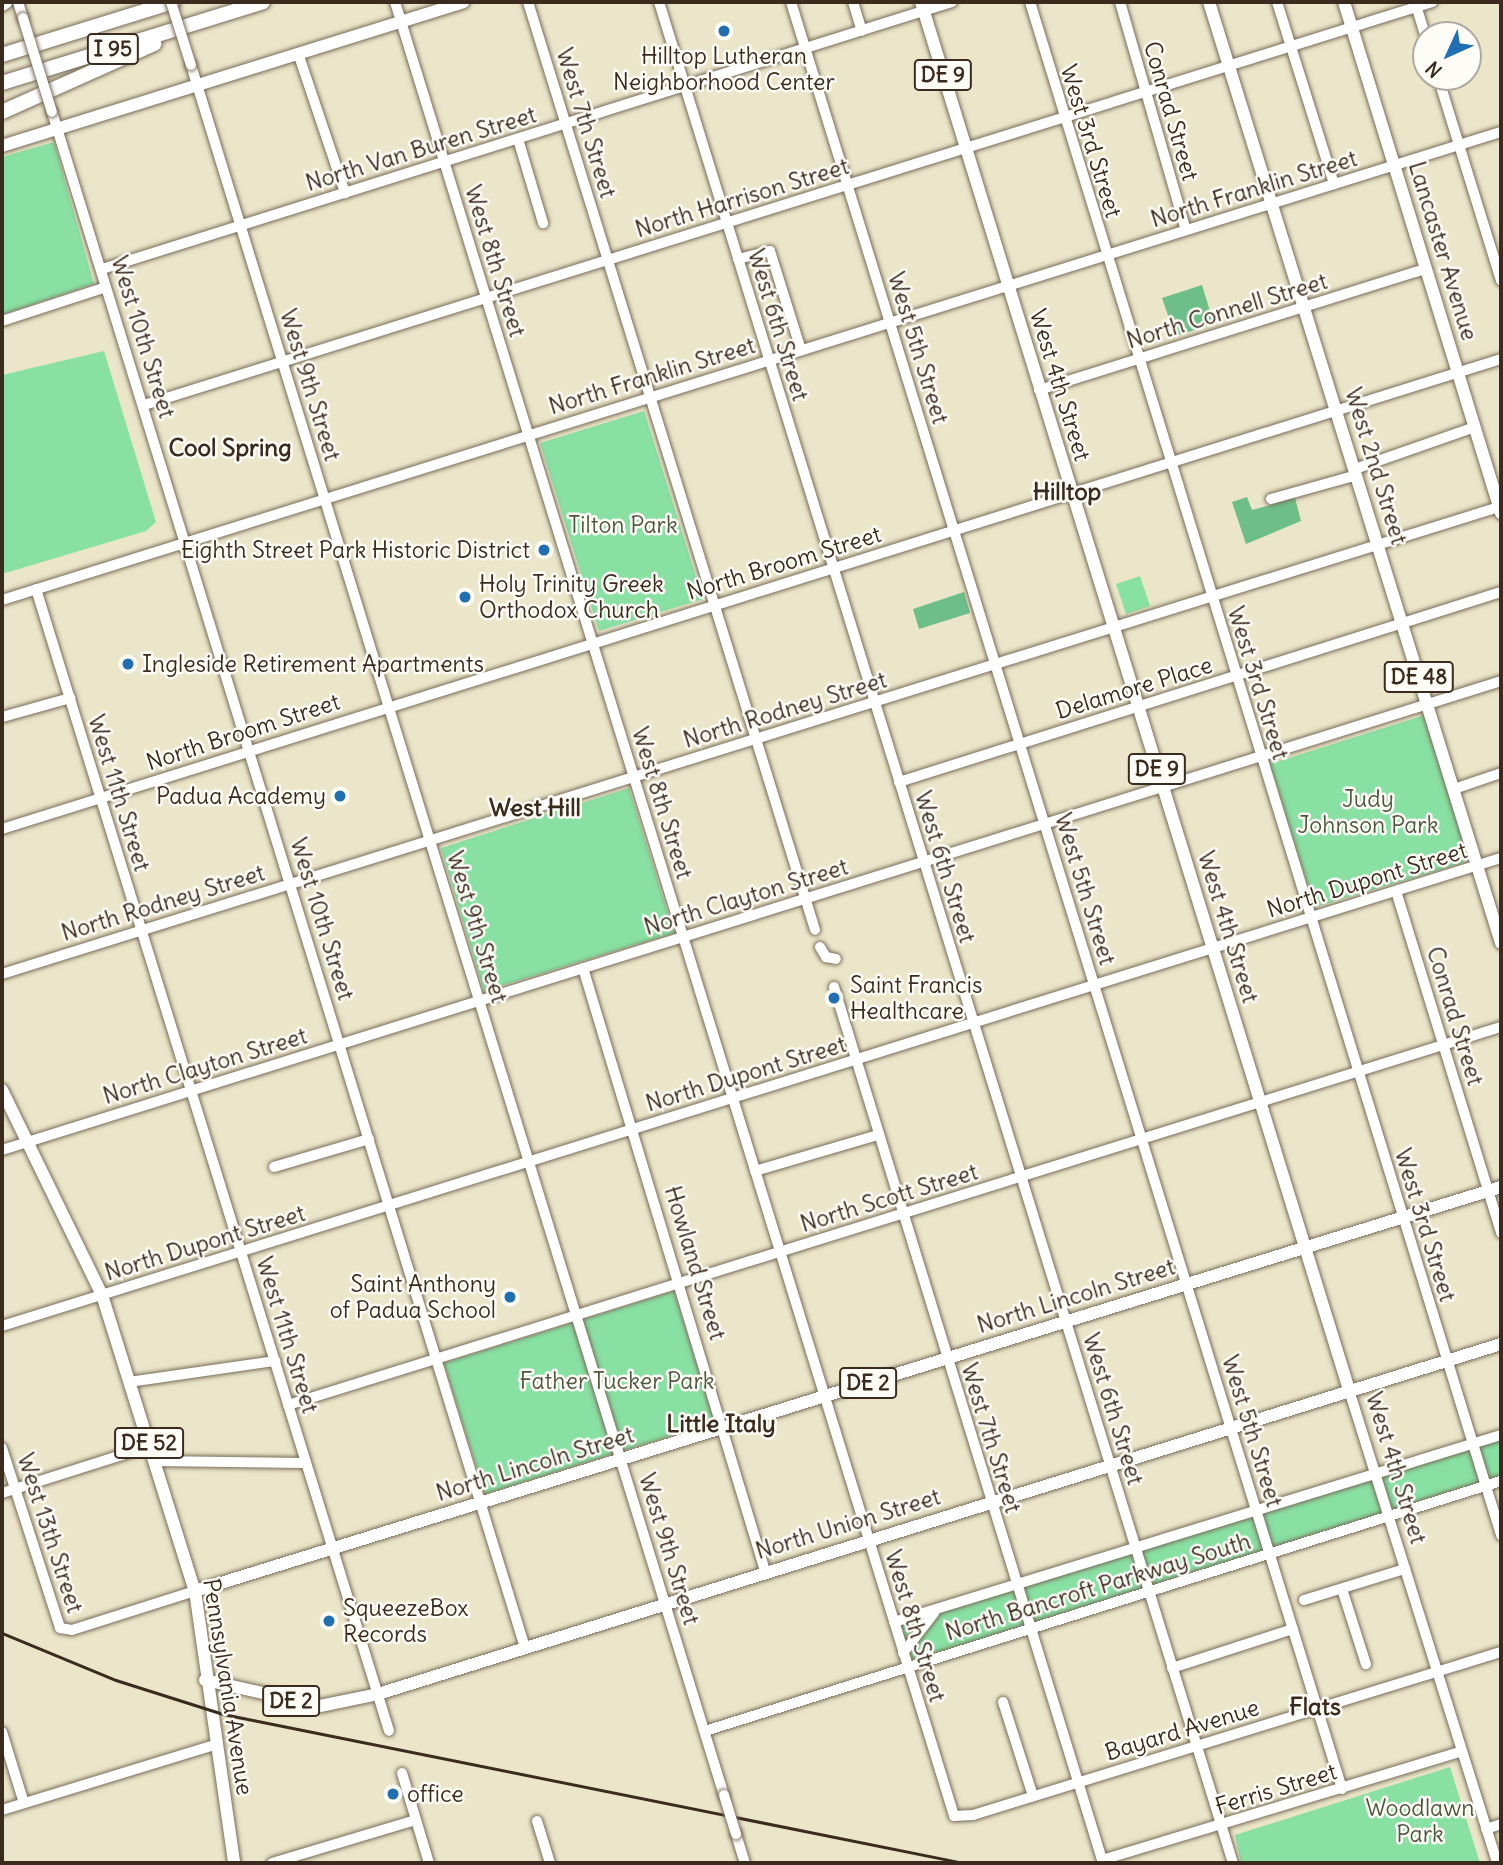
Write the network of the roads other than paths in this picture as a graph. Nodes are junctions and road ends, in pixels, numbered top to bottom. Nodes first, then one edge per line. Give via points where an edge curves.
1 (18, 2) edge
2 (172, 2) edge
3 (263, 2) edge
4 (464, 2) edge
5 (528, 2) edge
6 (659, 2) edge
7 (792, 2) edge
8 (853, 2) edge
9 (952, 2) edge
10 (1030, 2) edge
11 (1120, 2) edge
12 (1209, 2) edge
13 (1277, 2) edge
14 (1344, 2) edge
15 (1432, 2) edge
16 (395, 4) edge
17 (1416, 4) edge
18 (922, 6) edge
19 (223, 14) junction
20 (1421, 21) edge
21 (400, 22) junction
22 (1352, 27) junction
23 (862, 31) junction
24 (1291, 46) junction
25 (806, 48) junction
26 (298, 53) junction
27 (2, 55) edge
28 (1229, 66) junction
29 (2, 83) edge
30 (197, 85) junction
31 (685, 86) junction
32 (1443, 91) edge
33 (1146, 92) junction
34 (2, 112) edge
35 (1063, 118) junction
36 (566, 124) junction
37 (56, 129) junction
38 (1501, 132) edge
39 (517, 139) junction
40 (1460, 145) junction
41 (2, 146) edge
42 (966, 148) junction
43 (444, 162) junction
44 (1394, 165) junction
45 (1334, 184) junction
46 (848, 185) junction
47 (345, 193) junction
48 (1273, 203) junction
49 (543, 223) dead end
50 (727, 223) junction
51 (241, 226) junction
52 (1186, 230) junction
53 (1106, 255) junction
54 (608, 260) junction
55 (738, 260) junction
56 (102, 269) junction
57 (1426, 269) junction
58 (1501, 280) edge
59 (1007, 286) junction
60 (106, 287) junction
61 (486, 298) junction
62 (1305, 307) junction
63 (2, 321) edge
64 (890, 322) junction
65 (801, 350) junction
66 (1138, 359) junction
67 (1501, 359) edge
68 (769, 360) junction
69 (283, 361) junction
70 (1458, 372) junction
71 (1039, 390) junction
72 (650, 397) junction
73 (144, 405) junction
74 (1337, 410) junction
75 (1475, 427) junction
76 (528, 435) junction
77 (1170, 462) junction
78 (1356, 472) junction
79 (1071, 494) junction
80 (325, 499) junction
81 (1271, 499) dead end
82 (1500, 510) edge
83 (954, 530) junction
84 (186, 542) junction
85 (1378, 545) junction
86 (833, 568) junction
87 (36, 589) junction
88 (1501, 592) edge
89 (1211, 597) junction
90 (2, 600) edge
91 (714, 605) junction
92 (1403, 623) junction
93 (1113, 627) junction
94 (593, 643) junction
95 (996, 664) junction
96 (1236, 676) junction
97 (1501, 681) edge
98 (69, 698) junction
99 (874, 702) junction
100 (1428, 704) junction
101 (389, 707) junction
102 (1138, 707) junction
103 (2, 717) edge
104 (755, 739) junction
105 (1020, 744) junction
106 (250, 751) junction
107 (1261, 756) junction
108 (1501, 773) edge
109 (634, 777) junction
110 (899, 782) junction
111 (1162, 787) junction
112 (1454, 789) junction
113 (100, 798) junction
114 (1045, 824) junction
115 (2, 829) edge
116 (430, 841) junction
117 (1501, 858) edge
118 (924, 862) junction
119 (1477, 866) junction
120 (291, 884) junction
121 (1396, 891) junction
122 (805, 899) junction
123 (1310, 918) junction
124 (142, 930) junction
125 (815, 930) dead end
126 (683, 937) junction
127 (1501, 943) edge
128 (820, 947) dead end
129 (1212, 948) junction
130 (836, 959) dead end
131 (583, 968) junction
132 (2, 974) edge
133 (1095, 985) junction
134 (834, 987) dead end
135 (480, 1000) junction
136 (974, 1023) junction
137 (1501, 1027) edge
138 (340, 1044) junction
139 (1444, 1045) junction
140 (855, 1060) junction
141 (1358, 1072) junction
142 (2, 1090) edge
143 (191, 1091) junction
144 (732, 1098) junction
145 (1260, 1102) junction
146 (633, 1129) junction
147 (877, 1135) junction
148 (369, 1139) junction
149 (1142, 1139) junction
150 (27, 1142) junction
151 (2, 1150) edge
152 (529, 1161) junction
153 (274, 1167) dead end
154 (755, 1171) junction
155 (1021, 1177) junction
156 (1495, 1189) edge
157 (389, 1205) junction
158 (902, 1214) junction
159 (1403, 1217) junction
160 (1501, 1233) edge
161 (1305, 1248) junction
162 (241, 1252) junction
163 (780, 1252) junction
164 (681, 1283) junction
165 (1187, 1284) junction
166 (102, 1295) junction
167 (576, 1315) junction
168 (1066, 1322) junction
169 (2, 1326) edge
170 (1501, 1344) edge
171 (436, 1359) junction
172 (947, 1359) junction
173 (1447, 1360) junction
174 (275, 1361) junction
175 (130, 1382) junction
176 (1349, 1390) junction
177 (824, 1396) junction
178 (288, 1405) junction
179 (1231, 1427) junction
180 (725, 1428) junction
181 (1501, 1435) edge
182 (1473, 1444) junction
183 (150, 1447) junction
184 (2, 1448) edge
185 (621, 1459) junction
186 (154, 1461) junction
187 (306, 1463) junction
188 (1110, 1465) junction
189 (1375, 1473) junction
190 (1501, 1481) edge
191 (1486, 1486) junction
192 (14, 1489) junction
193 (2, 1493) edge
194 (991, 1502) junction
195 (481, 1503) junction
196 (1256, 1510) junction
197 (1389, 1517) junction
198 (1501, 1535) edge
199 (869, 1541) junction
200 (1135, 1547) junction
201 (332, 1548) junction
202 (1270, 1554) junction
203 (1405, 1569) junction
204 (765, 1571) junction
205 (1016, 1584) junction
206 (1342, 1589) junction
207 (195, 1591) junction
208 (1149, 1593) junction
209 (1304, 1600) dead end
210 (666, 1604) junction
211 (934, 1612) junction
212 (894, 1622) junction
213 (1030, 1628) junction
214 (1293, 1629) junction
215 (62, 1630) joint
216 (525, 1648) junction
217 (1501, 1652) edge
218 (903, 1653) junction
219 (1366, 1664) dead end
220 (907, 1667) junction
221 (1172, 1668) junction
222 (1437, 1672) junction
223 (205, 1680) junction
224 (378, 1695) junction
225 (1003, 1702) dead end
226 (1318, 1709) junction
227 (389, 1731) dead end
228 (705, 1731) junction
229 (2, 1732) edge
230 (215, 1745) junction
231 (1196, 1746) junction
232 (1462, 1751) junction
233 (402, 1773) dead end
234 (1077, 1783) junction
235 (1342, 1788) junction
236 (1033, 1796) junction
237 (23, 1803) junction
238 (2, 1810) edge
239 (954, 1816) joint
240 (415, 1820) junction
241 (537, 1821) dead end
242 (1501, 1824) edge
243 (1221, 1826) junction
244 (1486, 1829) junction
245 (1102, 1860) joint
246 (234, 1863) edge
247 (272, 1863) edge
248 (429, 1863) edge
249 (550, 1863) edge
250 (745, 1863) edge
251 (1233, 1863) edge
252 (1497, 1863) edge

1 - 37 street, West 10th Street, bridge
2 - 27 highway, I 95
2 - 30 street, West 9th Street, bridge
3 - 19 highway, I 95
4 - 21 main road
5 - 36 street, West 7th Street
6 - 31 street, West 6th Street
7 - 25 street, West 5th Street
8 - 23 street
9 - 18 street, North Van Buren Street
10 - 35 street, West 3rd Street
11 - 33 street, Conrad Street
12 - 28 main road, West 2nd Street / DE 48
13 - 24 street
14 - 22 main road, Lancaster Avenue
15 - 17 street, North Harrison Street
16 - 21 street, West 8th Street
17 - 20 street
17 - 22 street, North Harrison Street
18 - 23 street, North Van Buren Street
18 - 42 main road, West 4th Street / DE 9
19 - 29 highway, I 95
19 - 34 highway
21 - 26 main road
21 - 43 street, West 8th Street
22 - 24 street, North Harrison Street
22 - 44 main road, Lancaster Avenue
23 - 25 street, North Van Buren Street
24 - 28 street, North Harrison Street
24 - 45 street
25 - 31 street, North Van Buren Street
25 - 46 street, West 5th Street
26 - 30 main road
26 - 47 street
28 - 33 street, North Harrison Street
28 - 48 main road, West 2nd Street / DE 48
30 - 37 main road
30 - 51 street, West 9th Street
31 - 36 street, North Van Buren Street
31 - 50 street, West 6th Street
32 - 40 street
33 - 35 street, North Harrison Street
33 - 52 street, Conrad Street
35 - 42 street, North Harrison Street
35 - 53 street, West 3rd Street
36 - 39 street, North Van Buren Street
36 - 54 street, West 7th Street
37 - 41 main road
37 - 56 street, West 10th Street
38 - 40 street, North Franklin Street
39 - 43 street, North Van Buren Street
39 - 49 street
40 - 44 street, North Franklin Street
40 - 58 street
42 - 46 street, North Harrison Street
42 - 59 main road, West 4th Street / DE 9
43 - 47 street, North Van Buren Street
43 - 61 street, West 8th Street
44 - 45 street, North Franklin Street
44 - 57 main road, Lancaster Avenue
45 - 48 street, North Franklin Street
46 - 50 street, North Harrison Street
46 - 64 street, West 5th Street
47 - 51 street, North Van Buren Street
48 - 52 street, North Franklin Street
48 - 62 main road, West 2nd Street / DE 48
50 - 54 street, North Harrison Street
50 - 55 street, West 6th Street
51 - 56 street, North Van Buren Street
51 - 69 street, West 9th Street
52 - 53 street, North Franklin Street
53 - 59 street, North Franklin Street
53 - 66 street, West 3rd Street
54 - 61 street, North Harrison Street
54 - 72 street, West 7th Street
55 - 65 street via 770,251
55 - 68 street, West 6th Street
56 - 60 street, West 10th Street
57 - 62 street, North Connell Street
57 - 70 main road, Lancaster Avenue
59 - 64 street, North Franklin Street
59 - 71 main road, West 4th Street / DE 9
60 - 63 street
60 - 73 street, West 10th Street
61 - 69 street, North Harrison Street
61 - 76 street, West 8th Street
62 - 66 street, North Connell Street
62 - 74 main road, West 2nd Street / DE 48
64 - 65 street, North Franklin Street
64 - 83 street, West 5th Street
65 - 68 street, North Franklin Street
66 - 71 street, North Connell Street
66 - 77 street, West 3rd Street
67 - 70 street, North Broom Street
68 - 72 street, North Franklin Street
68 - 86 street, West 6th Street
69 - 73 street, North Harrison Street
69 - 80 street, West 9th Street
70 - 74 street, North Broom Street
70 - 75 main road, Lancaster Avenue
71 - 79 main road, West 4th Street / DE 9
72 - 76 street, North Franklin Street
72 - 91 street, West 7th Street
73 - 84 street, West 10th Street
74 - 77 street, North Broom Street
74 - 78 main road, West 2nd Street / DE 48
75 - 78 street
75 - 82 main road, Lancaster Avenue
76 - 80 street, North Franklin Street
76 - 94 street, West 8th Street
77 - 79 street, North Broom Street
77 - 89 street, West 3rd Street
78 - 81 street
78 - 85 main road, West 2nd Street / DE 48
79 - 83 street, North Broom Street
79 - 93 main road, West 4th Street / DE 9
80 - 84 street, North Franklin Street
80 - 101 street, West 9th Street
82 - 85 street, North Rodney Street
83 - 86 street, North Broom Street
83 - 95 street, West 5th Street
84 - 87 street, North Franklin Street
84 - 106 street, West 10th Street
85 - 89 street, North Rodney Street
85 - 92 main road, West 2nd Street / DE 48
86 - 91 street, North Broom Street
86 - 99 street, West 6th Street
87 - 90 street, North Franklin Street
87 - 98 street, West 11th Street
88 - 92 street, Delamore Place
89 - 93 street, North Rodney Street
89 - 96 street, West 3rd Street
91 - 94 street, North Broom Street
91 - 104 street, West 7th Street
92 - 96 street, Delamore Place
92 - 100 main road, West 2nd Street / DE 48
93 - 95 street, North Rodney Street
93 - 102 main road, West 4th Street / DE 9
94 - 101 street, North Broom Street
94 - 109 street, West 8th Street
95 - 99 street, North Rodney Street
95 - 105 street, West 5th Street
96 - 102 street, Delamore Place
96 - 107 street, West 3rd Street
97 - 100 street, North Clayton Street
98 - 103 street
98 - 113 street, West 11th Street
99 - 104 street, North Rodney Street
99 - 110 street, West 6th Street
100 - 107 street, North Clayton Street
100 - 112 main road, West 2nd Street / DE 48
101 - 106 street, North Broom Street
101 - 116 street, West 9th Street
102 - 105 street, Delamore Place
102 - 111 main road, West 4th Street / DE 9
104 - 109 street, North Rodney Street
104 - 122 street, West 7th Street
105 - 110 street, Delamore Place
105 - 114 street, West 5th Street
106 - 113 street, North Broom Street
106 - 120 street, West 10th Street
107 - 111 street, North Clayton Street
107 - 123 street, West 3rd Street
108 - 112 street
109 - 116 street, North Rodney Street
109 - 126 street, West 8th Street
110 - 118 street, West 6th Street
111 - 114 street, North Clayton Street
111 - 129 main road, West 4th Street / DE 9
112 - 119 main road, West 2nd Street / DE 48
113 - 115 street, North Broom Street
113 - 124 street, West 11th Street
114 - 118 street, North Clayton Street
114 - 133 street, West 5th Street
116 - 120 street, North Rodney Street
116 - 135 street, West 9th Street
117 - 119 street, North Dupont Street
118 - 122 street, North Clayton Street
118 - 136 street, West 6th Street
119 - 121 street, North Dupont Street
119 - 127 main road, West 2nd Street / DE 48
120 - 124 street, North Rodney Street
120 - 138 street, West 10th Street
121 - 123 street, North Dupont Street
121 - 139 street, Conrad Street
122 - 125 street, West 7th Street
122 - 126 street, North Clayton Street
123 - 129 street, North Dupont Street
123 - 141 street, West 3rd Street
124 - 132 street, North Rodney Street
124 - 143 street, West 11th Street
126 - 131 street, North Clayton Street
126 - 144 street, West 8th Street
128 - 130 street via 826,957
129 - 133 street, North Dupont Street
129 - 145 main road, West 4th Street / DE 9
131 - 135 street, North Clayton Street
131 - 146 street, Howland Street
133 - 136 street, North Dupont Street
133 - 149 street, West 5th Street
134 - 140 street, West 7th Street
135 - 138 street, North Clayton Street
135 - 152 street, West 9th Street
136 - 140 street, North Dupont Street
136 - 155 street, West 6th Street
137 - 139 street, North Scott Street
138 - 143 street, North Clayton Street
138 - 148 street, West 10th Street
139 - 141 street, North Scott Street
139 - 156 street, Conrad Street
140 - 144 street, North Dupont Street
140 - 147 street, West 7th Street
141 - 145 street, North Scott Street
141 - 159 street, West 3rd Street
142 - 150 main road, Pennsylvania Avenue / DE 52
143 - 150 street, North Clayton Street
143 - 162 street, West 11th Street
144 - 146 street, North Dupont Street
144 - 154 street, West 8th Street
145 - 149 street, North Scott Street
145 - 161 main road, West 4th Street / DE 9
146 - 152 street, North Dupont Street
146 - 164 street, Howland Street
147 - 154 street
147 - 158 street, West 7th Street
148 - 153 street
148 - 157 street, West 10th Street
149 - 155 street, North Scott Street
149 - 165 street, West 5th Street
150 - 151 street, North Clayton Street
150 - 166 main road, Pennsylvania Avenue / DE 52
152 - 157 street, North Dupont Street
152 - 167 street, West 9th Street
154 - 163 street, West 8th Street
155 - 158 street, North Scott Street
155 - 168 street, West 6th Street
156 - 159 main road, North Lincoln Street / DE 2
156 - 160 street, Conrad Street
157 - 162 street, North Dupont Street
157 - 171 street, West 10th Street
158 - 163 street, North Scott Street
158 - 172 street, West 7th Street
159 - 161 main road, North Lincoln Street / DE 2
159 - 173 street, West 3rd Street
161 - 165 main road, North Lincoln Street / DE 2
161 - 176 main road, West 4th Street / DE 9
162 - 166 street, North Dupont Street
162 - 174 street, West 11th Street
163 - 164 street, North Scott Street
163 - 177 street, West 8th Street
164 - 167 street, North Scott Street
164 - 180 street, Howland Street
165 - 168 main road, North Lincoln Street / DE 2
165 - 179 street, West 5th Street
166 - 169 street, North Dupont Street
166 - 175 main road, Pennsylvania Avenue / DE 52
167 - 171 street, North Scott Street
167 - 185 street, West 9th Street
168 - 172 main road, North Lincoln Street / DE 2
168 - 188 street, West 6th Street
170 - 173 main road, North Union Street / DE 2
171 - 178 street, North Scott Street
171 - 195 street, West 10th Street
172 - 177 main road, North Lincoln Street / DE 2
172 - 194 street, West 7th Street
173 - 176 main road, North Union Street / DE 2
173 - 182 street, West 3rd Street
174 - 175 street
174 - 178 street, West 11th Street
175 - 183 main road, Pennsylvania Avenue / DE 52
176 - 179 main road, North Union Street / DE 2
176 - 189 street, West 4th Street
177 - 180 main road, North Lincoln Street / DE 2
177 - 199 street, West 8th Street
178 - 187 street, West 11th Street
179 - 188 main road, North Union Street / DE 2
179 - 196 street, West 5th Street
180 - 185 main road, North Lincoln Street / DE 2
180 - 204 street, Howland Street
181 - 182 street, North Bancroft Parkway South
182 - 189 street, North Bancroft Parkway South
182 - 191 street, West 3rd Street
183 - 186 main road, Pennsylvania Avenue / DE 52
183 - 192 street
184 - 192 street, West 13th Street
185 - 195 main road, North Lincoln Street / DE 2
185 - 210 street, West 9th Street
186 - 187 street
186 - 207 main road, Pennsylvania Avenue / DE 52
187 - 201 street, West 11th Street
188 - 194 main road, North Union Street / DE 2
188 - 200 street, West 6th Street
189 - 196 street, North Bancroft Parkway South
189 - 197 street, West 4th Street
190 - 191 street, North Bancroft Parkway South
191 - 197 street, North Bancroft Parkway South
191 - 198 street, West 3rd Street
192 - 193 street
192 - 215 street, West 13th Street
194 - 199 main road, North Union Street / DE 2
194 - 205 street, West 7th Street
195 - 201 main road, North Lincoln Street / DE 2
195 - 216 street, West 10th Street
196 - 200 street, North Bancroft Parkway South
196 - 202 street, West 5th Street
197 - 202 street, North Bancroft Parkway South
197 - 203 street, West 4th Street
199 - 204 main road, North Union Street / DE 2
199 - 212 street, West 8th Street
200 - 205 street, North Bancroft Parkway South
200 - 208 street, West 6th Street
201 - 207 main road, North Lincoln Street / DE 2
201 - 224 street, West 11th Street
202 - 208 street, North Bancroft Parkway South
202 - 214 street, West 5th Street
203 - 206 street
203 - 222 street, West 4th Street
204 - 210 main road, North Union Street / DE 2
205 - 211 street, North Bancroft Parkway South
205 - 213 street, West 7th Street
206 - 209 street
206 - 219 street
207 - 215 street, North Lincoln Street
207 - 223 main road, Pennsylvania Avenue / DE 52
208 - 213 street, North Bancroft Parkway South
208 - 221 street, West 6th Street
210 - 216 main road, North Union Street / DE 2
210 - 228 street, West 9th Street
211 - 212 street, North Bancroft Parkway South
211 - 218 street, North Bancroft Parkway South
212 - 218 street, West 8th Street
213 - 220 street, North Bancroft Parkway South
213 - 234 street, West 7th Street
214 - 221 street
214 - 226 street, West 5th Street
216 - 224 main road, North Union Street / DE 2
217 - 222 street, Bayard Avenue
218 - 220 street, West 8th Street
220 - 228 street, North Bancroft Parkway South
220 - 239 street, West 8th Street
221 - 231 street, West 6th Street
222 - 226 street, Bayard Avenue
222 - 232 street, West 4th Street
223 - 224 main road, North Union Street / DE 2 via 320,1706
223 - 230 main road, Pennsylvania Avenue / DE 52
224 - 227 street, West 11th Street
225 - 236 street
226 - 231 street, Bayard Avenue
226 - 235 street, West 5th Street
228 - 250 street, West 9th Street, bridge
229 - 237 street
230 - 237 street
230 - 246 main road, Pennsylvania Avenue / DE 52
231 - 234 street, Bayard Avenue
231 - 243 street, West 6th Street
232 - 235 street, Ferris Street
232 - 244 street, West 4th Street
233 - 240 street
234 - 236 street, Bayard Avenue
234 - 245 street, West 7th Street
235 - 243 street, Ferris Street
236 - 239 street, Bayard Avenue
237 - 238 street
240 - 247 street
240 - 248 street
241 - 249 street
242 - 244 street
243 - 245 street, Ferris Street
243 - 251 street, West 6th Street
244 - 252 street, West 4th Street

